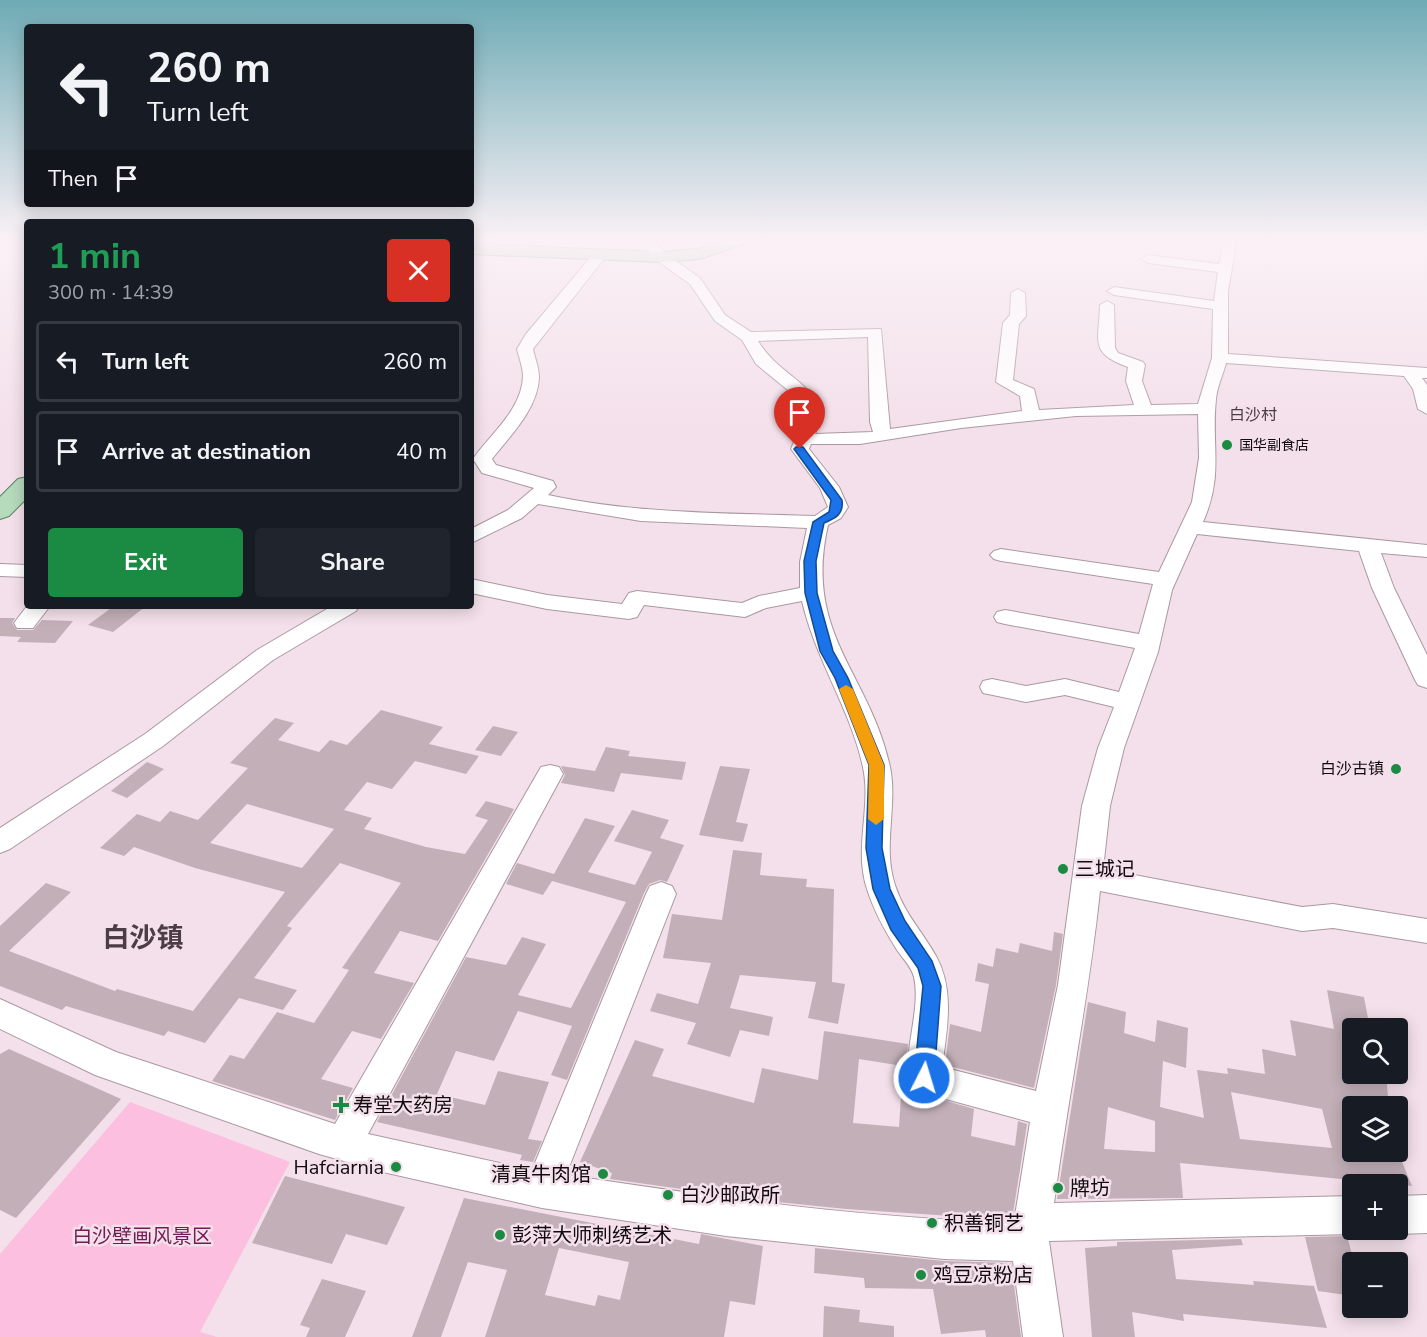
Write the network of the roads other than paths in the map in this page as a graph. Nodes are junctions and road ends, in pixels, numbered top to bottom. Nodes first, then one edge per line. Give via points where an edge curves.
1 (561, 301) edge
2 (709, 301) edge
3 (1018, 301) edge
4 (1111, 301) edge
5 (1158, 301) edge
6 (1222, 301) edge
7 (1221, 306) junction
8 (748, 337) junction
9 (1220, 358) junction
10 (1418, 373) edge
11 (1144, 409) junction
12 (1206, 409) junction
13 (1427, 409) edge
14 (1031, 415) junction
15 (883, 436) junction
16 (804, 439) junction
17 (535, 498) junction
18 (819, 522) junction
19 (1191, 527) junction
20 (474, 536) edge
21 (1367, 544) junction
22 (1427, 551) edge
23 (1001, 555) dead end
24 (0, 570) edge
25 (24, 571) edge
26 (1166, 580) junction
27 (474, 587) edge
28 (811, 593) junction
29 (343, 609) edge
30 (1005, 617) dead end
31 (1148, 643) junction
32 (1427, 680) edge
33 (992, 687) dead end
34 (1128, 702) junction
35 (550, 774) dead end
36 (0, 842) edge
37 (1086, 877) junction
38 (661, 894) dead end
39 (1427, 931) edge
40 (0, 1013) edge
41 (1049, 1111) junction
42 (343, 1144) junction
43 (542, 1190) junction
44 (1427, 1214) edge
45 (1408, 1215) edge
46 (1342, 1216) edge
47 (1031, 1232) junction
48 (1043, 1337) edge

1 - 17 street via 525,349 531,376 518,414 482,459 483,475 546,485
2 - 8 street via 720,318
3 - 14 street via 1018,316 1011,323 1004,382 1028,393
4 - 11 street via 1107,348 1112,356 1137,365 1134,381
5 - 7 street
6 - 7 street
7 - 9 street
8 - 15 street via 876,332 879,422
8 - 16 street via 762,361 808,398 814,414
9 - 10 street
9 - 12 street
10 - 13 street
11 - 12 street
11 - 14 street
12 - 19 street via 1207,469 1202,502
14 - 15 street
15 - 16 street
16 - 18 street via 801,454 837,500 834,514
17 - 18 street via 587,510 646,517
17 - 20 street via 503,522
18 - 28 street via 810,561
19 - 21 street
19 - 26 street
21 - 22 street
21 - 32 street via 1374,568
23 - 26 street
24 - 25 street
26 - 31 street
27 - 28 street via 547,602 629,612 637,598 745,610 759,603
28 - 41 street via 827,651 842,678 876,765 874,848 881,889 898,925 926,966 932,986 924,1078
29 - 36 street via 266,655 154,740
30 - 31 street
31 - 34 street
33 - 34 street via 1026,694 1065,687
34 - 37 street via 1102,776
35 - 42 street
37 - 39 street via 1302,919 1333,916
37 - 41 street via 1074,985
38 - 43 street
40 - 42 street via 107,1064
41 - 47 street
42 - 43 street
43 - 47 street via 726,1217 944,1240
44 - 45 street
46 - 47 street
47 - 48 street

